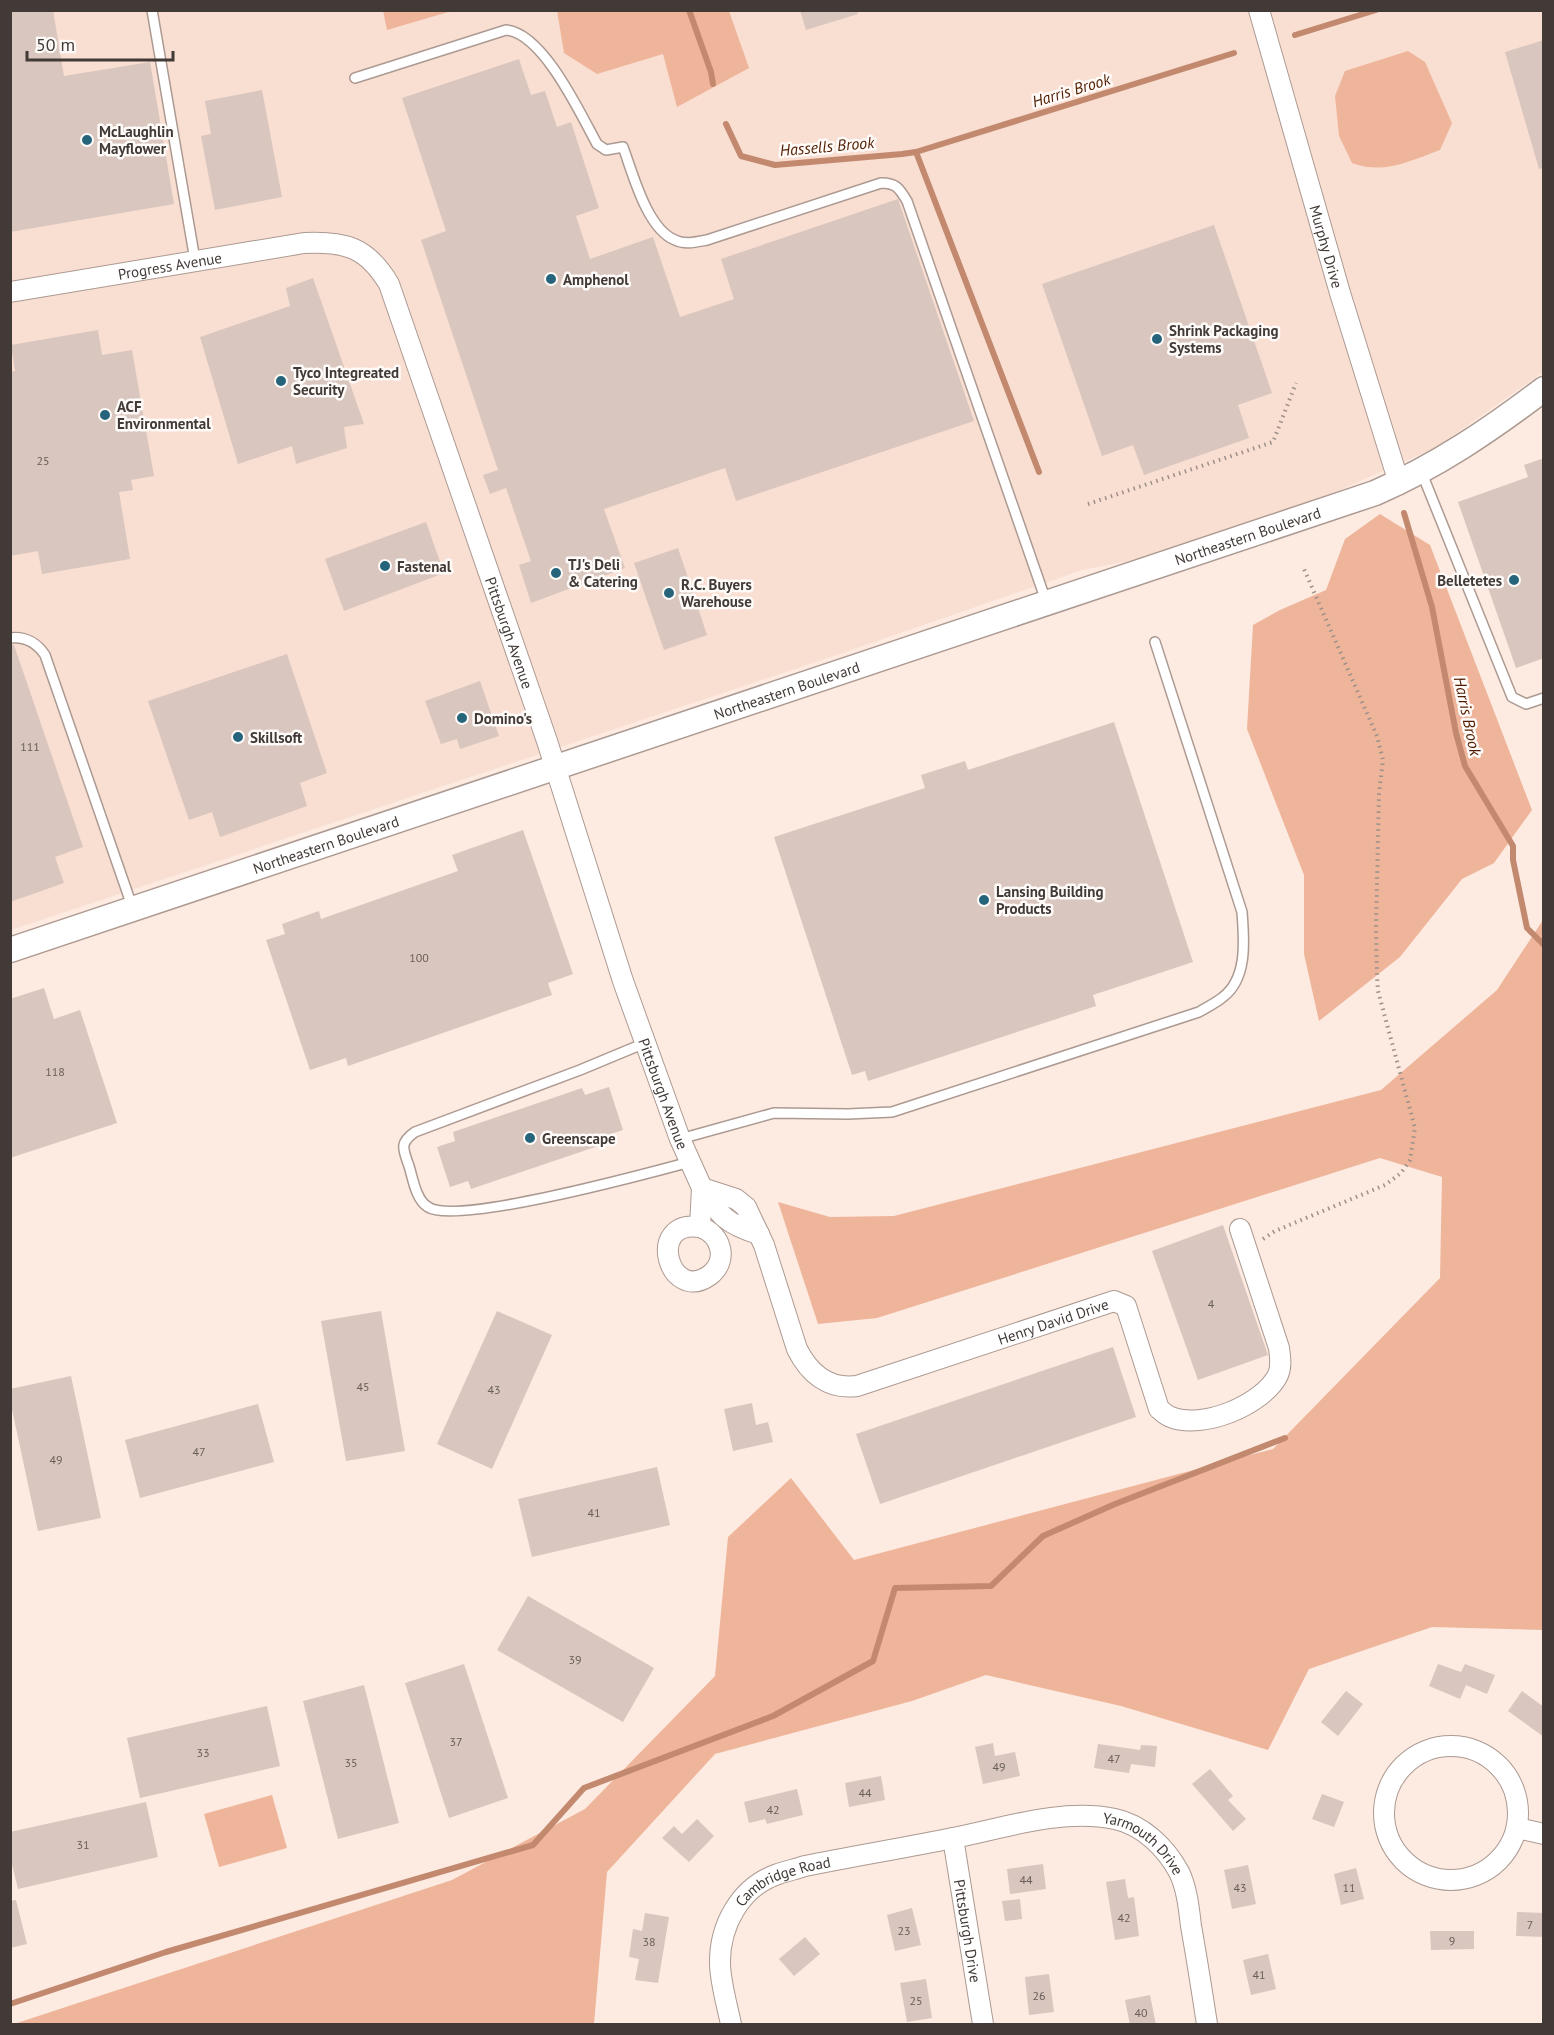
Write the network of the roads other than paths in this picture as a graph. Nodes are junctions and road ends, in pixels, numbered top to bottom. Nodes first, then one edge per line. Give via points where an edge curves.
1 (152, 10) edge
2 (1259, 10) edge
3 (355, 78) dead end
4 (328, 242) joint
5 (195, 260) junction
6 (10, 292) edge
7 (1544, 388) edge
8 (1421, 471) junction
9 (1399, 483) junction
10 (1047, 603) junction
11 (10, 638) edge
12 (1155, 642) dead end
13 (1544, 698) edge
14 (555, 768) junction
15 (133, 909) junction
16 (10, 950) edge
17 (645, 1043) junction
18 (680, 1139) junction
19 (690, 1162) junction
20 (702, 1188) junction
21 (700, 1227) dead end
22 (1240, 1229) dead end
23 (1517, 1828) junction
24 (1544, 1834) edge
25 (952, 1838) junction
26 (731, 2025) edge
27 (983, 2025) edge
28 (1207, 2025) edge

1 - 5 lane
2 - 9 street, Murphy Drive
3 - 10 lane via 506,30 517,31 534,44 565,84 597,144 606,150 623,147 654,222 675,241 707,240 891,183 907,201
4 - 5 street, Progress Avenue
4 - 14 street, Pittsburgh Avenue via 344,244 371,258 389,284
5 - 6 street, Progress Avenue
7 - 8 street, Northeastern Boulevard via 1479,437
8 - 9 street, Northeastern Boulevard
8 - 13 lane via 1512,697 1526,704
9 - 10 street, Northeastern Boulevard
10 - 14 street, Northeastern Boulevard
11 - 15 lane via 31,641 45,655
12 - 18 lane via 1242,912 1245,950 1237,978 1226,996 1199,1012 892,1112 774,1113
14 - 15 street, Northeastern Boulevard
14 - 17 street, Pittsburgh Avenue
15 - 16 street, Northeastern Boulevard
17 - 18 street, Pittsburgh Avenue
17 - 19 lane via 406,1138 403,1148 418,1196 425,1206 437,1212 467,1211 577,1191
18 - 19 street, Pittsburgh Avenue
19 - 20 street, Pittsburgh Avenue
20 - 21 street, Pittsburgh Avenue
20 - 22 street, Henry David Drive via 736,1199 746,1207 759,1234 797,1349 804,1362 828,1383 844,1388 857,1386 1113,1301 1126,1306 1159,1409 1171,1418 1184,1419 1208,1419 1233,1412 1261,1395 1278,1375 1279,1348
23 - 23 street via 1516,1796 1507,1777 1493,1761 1464,1748 1432,1749 1413,1759 1398,1773 1385,1804 1389,1838 1400,1857 1418,1872 1439,1880 1462,1880 1483,1872 1508,1849
23 - 24 street
25 - 26 street, Cambridge Road via 805,1866 776,1874 755,1887 738,1902 722,1943 720,1966
25 - 27 street, Pittsburgh Drive
25 - 28 street, Yarmouth Drive via 1068,1817 1096,1816 1137,1827 1170,1857 1181,1875

